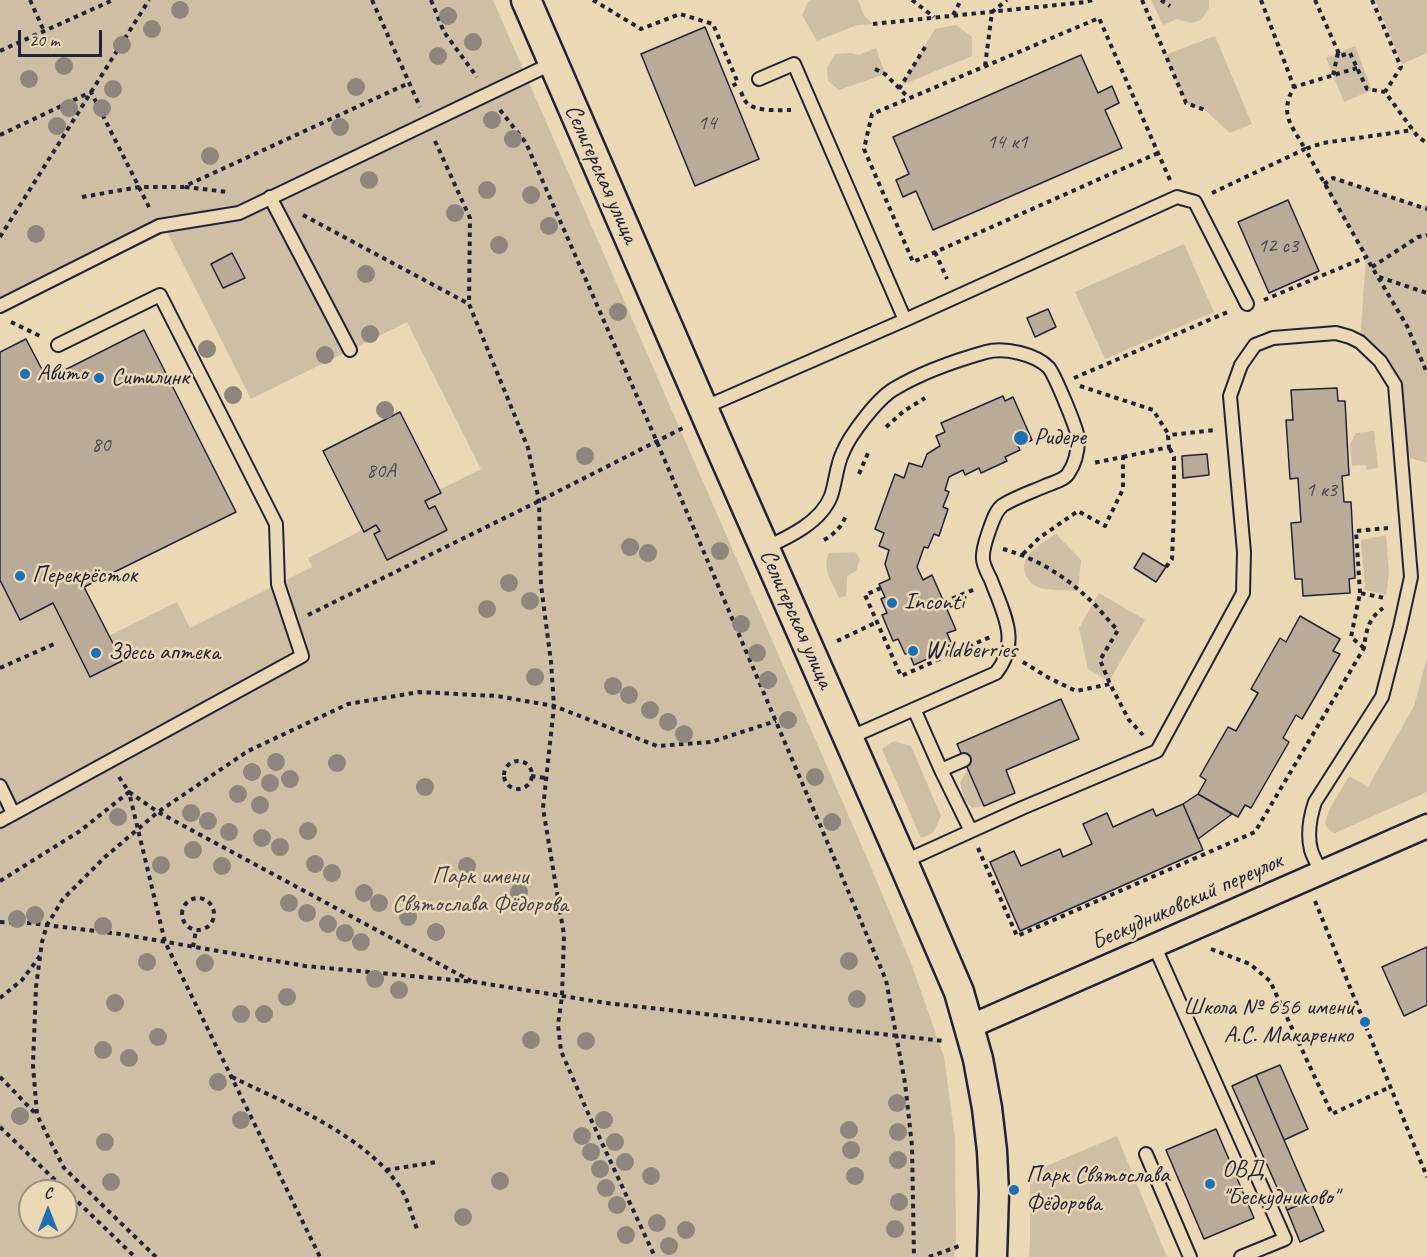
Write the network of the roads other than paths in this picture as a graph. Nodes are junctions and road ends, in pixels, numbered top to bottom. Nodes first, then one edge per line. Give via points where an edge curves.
1 (526, 0) edge
2 (553, 63) junction
3 (759, 79) dead end
4 (270, 197) junction
5 (1246, 304) road end
6 (0, 306) edge
7 (905, 320) junction
8 (58, 345) dead end
9 (350, 350) dead end
10 (694, 417) junction
11 (765, 548) junction
12 (914, 709) junction
13 (849, 738) junction
14 (964, 760) dead end
15 (941, 770) junction
16 (0, 786) edge
17 (13, 813) junction
18 (0, 821) edge
19 (1427, 826) edge
20 (971, 831) junction
21 (903, 862) junction
22 (1321, 872) junction
23 (1154, 945) junction
24 (969, 1027) junction
25 (1146, 1154) dead end
26 (992, 1257) edge
27 (1190, 1257) edge
28 (1241, 1257) edge

1 - 2 street, Селигерская улица
2 - 4 lane
2 - 10 street, Селигерская улица
3 - 7 lane via 794,64
4 - 6 lane via 238,213 159,226
4 - 9 lane
5 - 7 lane via 1195,202 1177,197
7 - 10 lane
8 - 17 lane via 160,295 276,524 278,584 302,656
10 - 11 street, Селигерская улица
11 - 12 lane via 807,526 821,511 830,498 842,452 872,410 892,390 930,371 994,350 1038,360 1049,368 1078,437 1075,459 1067,476 1001,506 994,518 983,560 1008,622 1003,664 996,673
11 - 13 street, Селигерская улица
12 - 13 lane
12 - 15 lane
13 - 21 street, Селигерская улица
14 - 15 lane
15 - 20 lane
16 - 17 lane
17 - 18 lane
19 - 22 street, Бескудниковский переулок
20 - 21 lane
20 - 22 lane via 1157,751 1243,593 1244,552 1230,396 1241,365 1255,345 1273,338 1336,333 1360,342 1380,361 1395,385 1411,577 1382,697 1316,802 1310,818 1311,850
21 - 24 street, Селигерская улица via 959,992
22 - 23 street, Бескудниковский переулок
23 - 24 street, Бескудниковский переулок
23 - 28 lane via 1285,1239
24 - 26 street, Селигерская улица via 992,1151
25 - 27 lane

